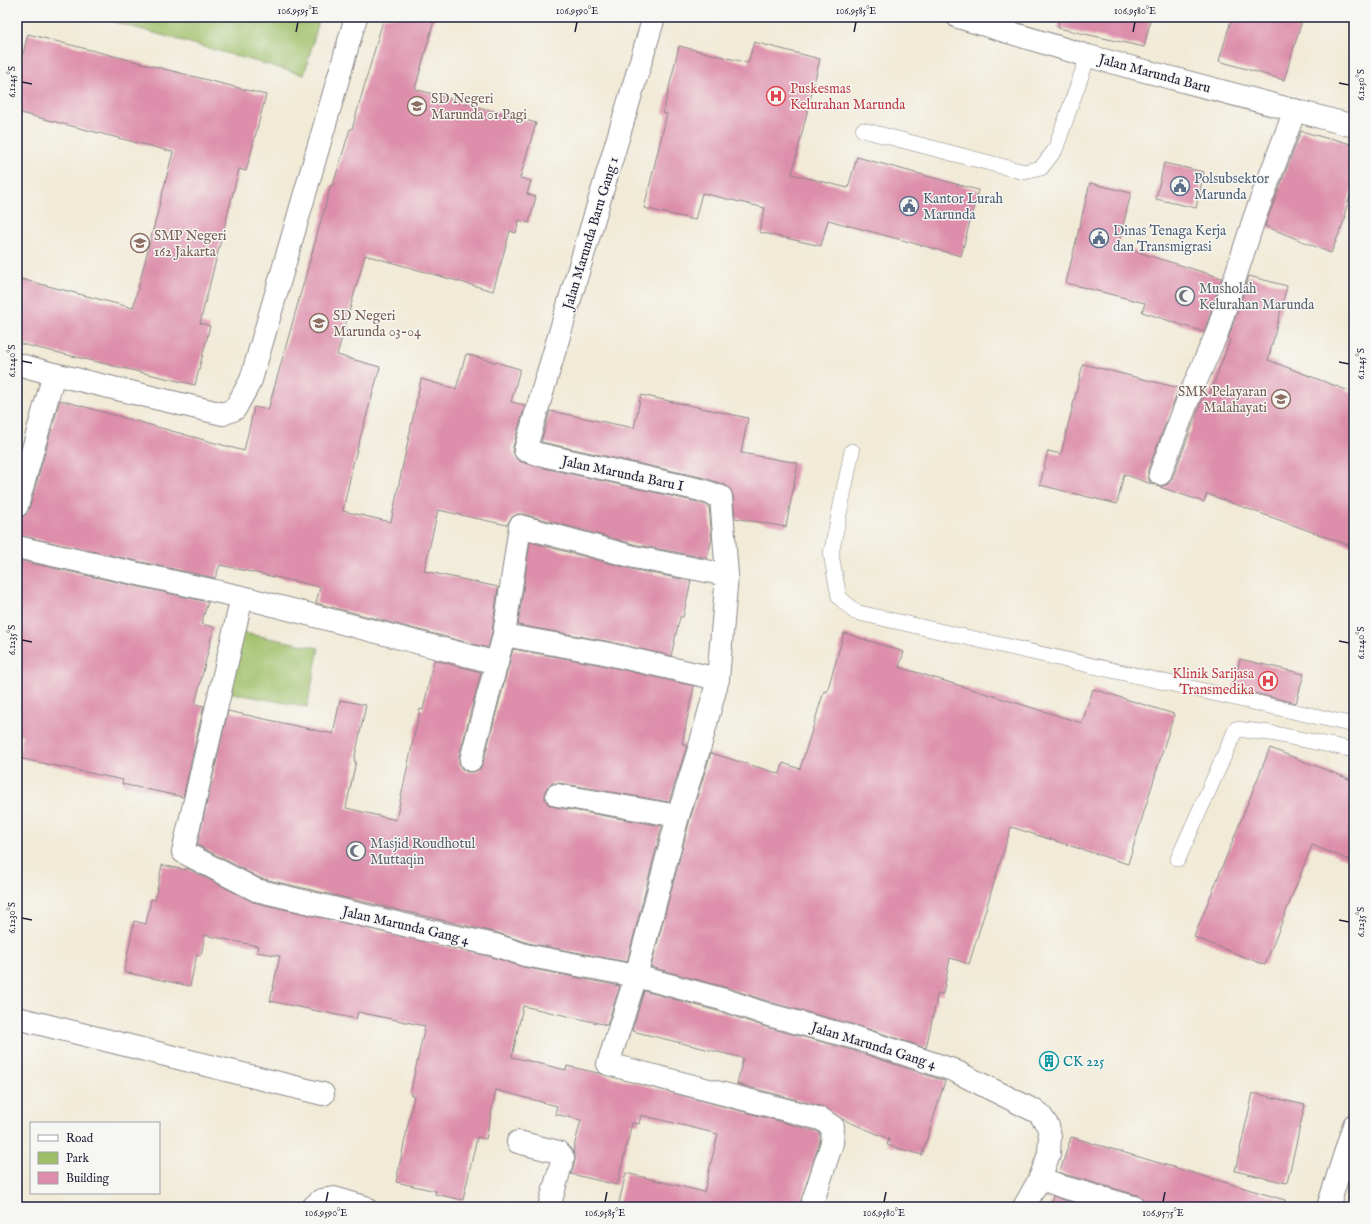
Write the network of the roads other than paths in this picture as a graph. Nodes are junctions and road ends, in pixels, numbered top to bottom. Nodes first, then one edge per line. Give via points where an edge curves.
1 (356, 17) edge
2 (654, 17) edge
3 (958, 17) edge
4 (987, 21) edge
5 (1088, 56) junction
6 (1295, 110) junction
7 (1354, 126) edge
8 (863, 130) dead end
9 (17, 364) edge
10 (54, 374) junction
11 (525, 450) joint
12 (852, 451) dead end
13 (1160, 474) dead end
14 (17, 506) edge
15 (17, 547) edge
16 (727, 576) junction
17 (242, 597) junction
18 (504, 635) junction
19 (497, 662) junction
20 (718, 679) junction
21 (1354, 725) edge
22 (1354, 750) edge
23 (471, 760) dead end
24 (558, 795) dead end
25 (678, 816) junction
26 (1178, 859) dead end
27 (636, 976) junction
28 (17, 1018) edge
29 (323, 1094) dead end
30 (1354, 1125) edge
31 (518, 1142) dead end
32 (1040, 1178) junction
33 (313, 1207) edge
34 (364, 1207) edge
35 (550, 1207) edge
36 (811, 1207) edge
37 (1024, 1207) edge
38 (1134, 1207) edge
39 (1328, 1207) edge

1 - 10 street via 251,380 235,410 223,414
2 - 11 street, Jalan Marunda Baru Gang 1
3 - 4 street, Jalan Marunda Baru
4 - 5 street, Jalan Marunda Baru
5 - 6 street, Jalan Marunda Baru
5 - 8 lane via 1055,150 1041,168 1024,172
6 - 7 street, Jalan Marunda Baru
6 - 13 street via 1255,216 1217,333 1189,396
9 - 10 street
10 - 14 street
11 - 16 street, Jalan Marunda Baru I via 701,490 721,497
12 - 21 lane via 831,554 839,597 855,612
15 - 17 street
16 - 18 street via 634,557 520,526
16 - 20 street
17 - 19 street
17 - 27 street, Jalan Marunda Gang 4 via 183,852 256,890 495,945 525,955
18 - 19 street
18 - 20 street via 604,653
19 - 23 street
20 - 25 street
22 - 26 lane via 1270,733 1236,729
24 - 25 street
25 - 27 street
27 - 32 street, Jalan Marunda Gang 4 via 856,1038 960,1073 1039,1113 1048,1126 1050,1136 1049,1154
27 - 36 street via 608,1064 821,1119 833,1127 832,1143
28 - 29 street
30 - 39 street
31 - 35 street via 558,1152 563,1158
32 - 37 street, Jalan Marunda Gang 4
32 - 38 street
33 - 34 street via 321,1200 334,1198

